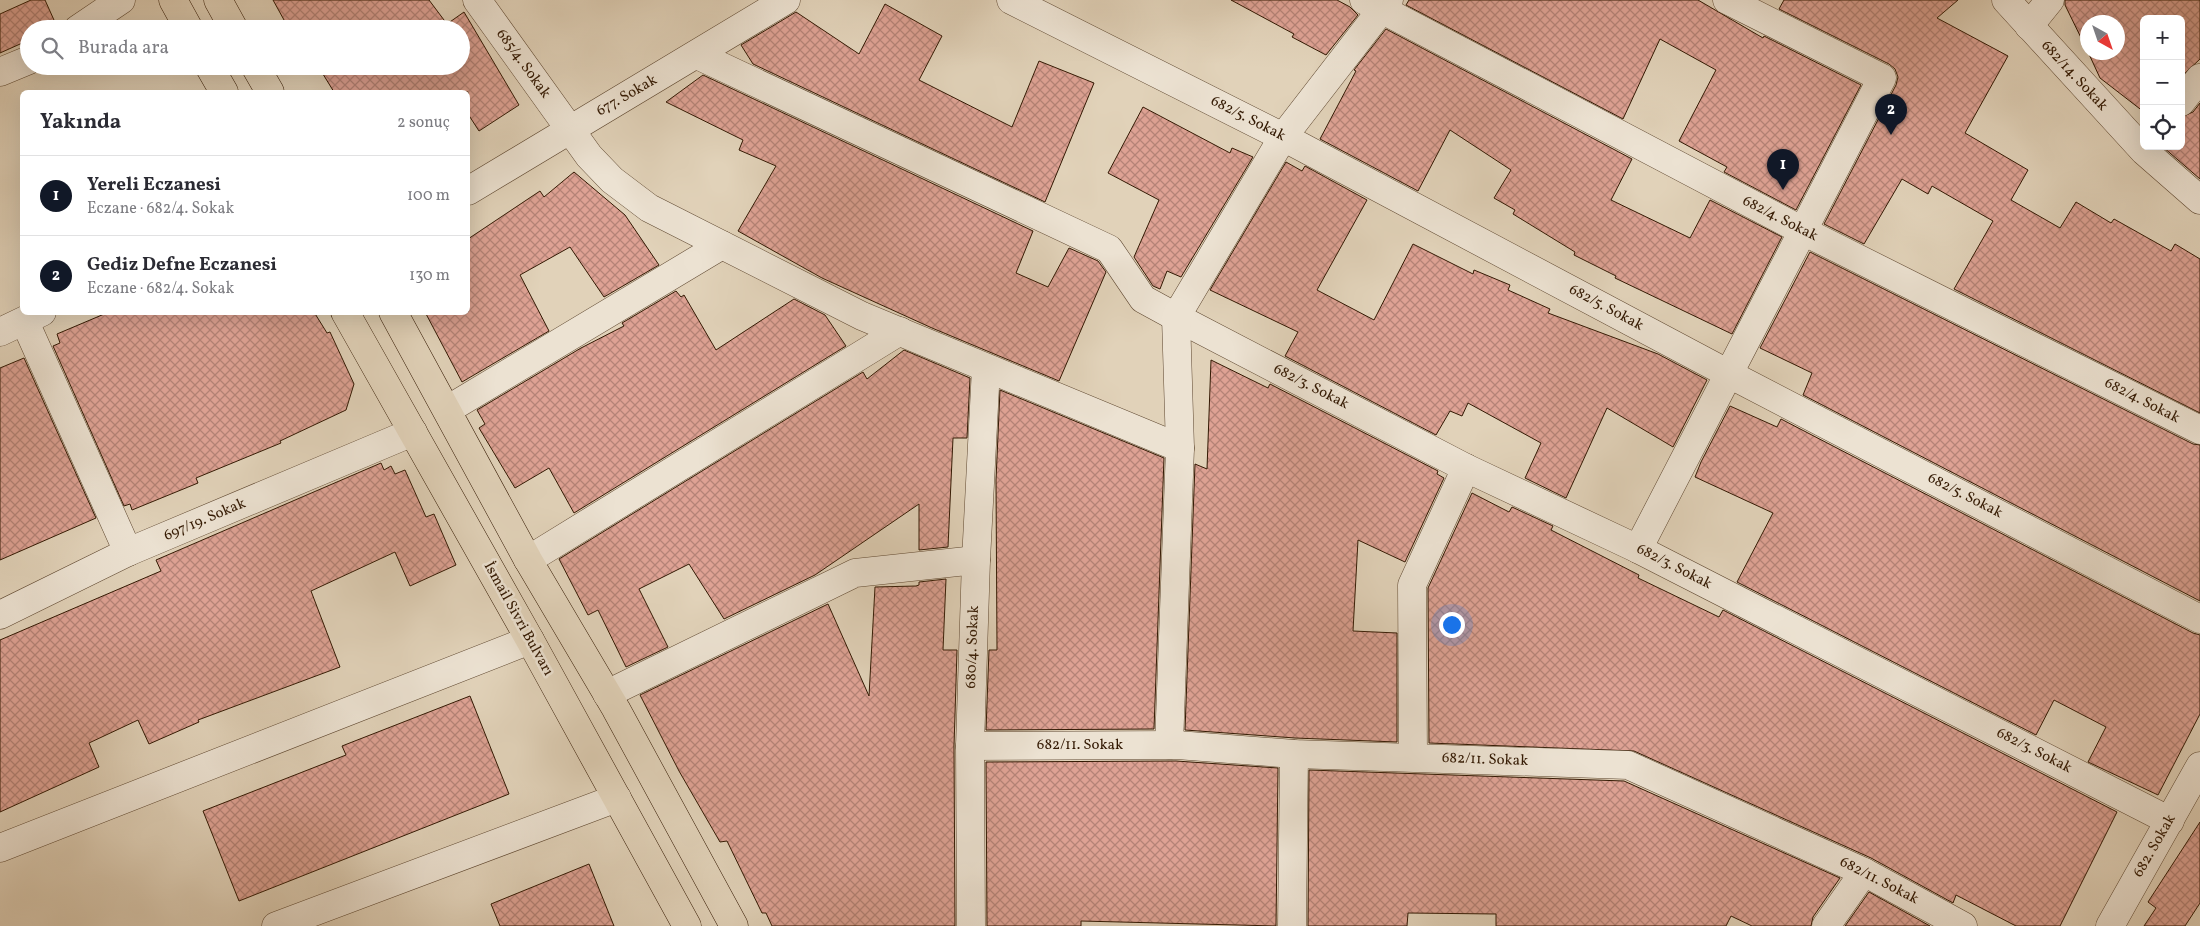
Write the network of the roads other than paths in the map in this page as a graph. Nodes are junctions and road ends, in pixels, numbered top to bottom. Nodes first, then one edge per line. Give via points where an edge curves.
1 (122, 0) edge
2 (173, 0) edge
3 (218, 0) edge
4 (477, 0) edge
5 (1011, 0) edge
6 (1727, 0) edge
7 (2006, 0) edge
8 (2050, 0) edge
9 (772, 4) edge
10 (1378, 4) edge
11 (92, 20) edge
12 (184, 20) edge
13 (229, 20) edge
14 (2028, 26) junction
15 (697, 55) junction
16 (20, 64) edge
17 (0, 72) edge
18 (215, 75) edge
19 (260, 75) edge
20 (2200, 78) edge
21 (223, 90) edge
22 (269, 90) edge
23 (2185, 97) edge
24 (570, 129) junction
25 (1283, 137) junction
26 (2140, 144) edge
27 (2146, 150) edge
28 (470, 190) edge
29 (2200, 200) edge
30 (1803, 231) junction
31 (722, 245) junction
32 (347, 315) edge
33 (395, 315) edge
34 (34, 317) edge
35 (1176, 317) junction
36 (900, 331) junction
37 (0, 332) edge
38 (986, 368) junction
39 (1729, 374) junction
40 (447, 410) junction
41 (2200, 430) edge
42 (413, 432) junction
43 (1180, 448) junction
44 (1466, 468) junction
45 (1638, 549) junction
46 (128, 552) junction
47 (528, 560) junction
48 (976, 560) junction
49 (0, 615) edge
50 (2200, 618) edge
51 (530, 640) junction
52 (607, 694) junction
53 (1169, 745) junction
54 (970, 746) junction
55 (1294, 754) junction
56 (1413, 757) junction
57 (2200, 766) edge
58 (617, 798) junction
59 (2170, 820) junction
60 (0, 848) edge
61 (1864, 872) junction
62 (276, 926) edge
63 (687, 926) edge
64 (734, 926) edge
65 (971, 926) edge
66 (1292, 926) edge
67 (1826, 926) edge
68 (1963, 926) edge
69 (2110, 926) edge

1 - 11 street
2 - 12 main road
3 - 13 main road
4 - 24 street, 685/4. Sokak
5 - 25 street, 682/5. Sokak
6 - 30 street via 1882,78
7 - 14 street, 682/14. Sokak
8 - 14 street
9 - 15 street, 677. Sokak
10 - 25 street
10 - 30 street, 682/4. Sokak
14 - 26 street, 682/14. Sokak
15 - 24 street, 677. Sokak
15 - 35 street, 682/3. Sokak via 1109,249 1143,299
16 - 17 street
18 - 21 main road
19 - 22 main road
20 - 23 street
24 - 28 street, 677. Sokak
24 - 31 street, 685/4. Sokak via 589,156 630,195
25 - 35 street
25 - 39 street, 682/5. Sokak
27 - 29 street, 682/14. Sokak
30 - 39 street
30 - 41 street, 682/4. Sokak
31 - 36 street, 685/4. Sokak via 862,316
31 - 40 street
32 - 42 main road, İsmail Sivri Bulvarı
33 - 40 main road
34 - 37 street
34 - 46 street
35 - 43 street
35 - 44 street, 682/3. Sokak
36 - 38 street, 685/4. Sokak
36 - 47 street
38 - 43 street, 685/4. Sokak
38 - 48 street, 680/4. Sokak
39 - 45 street
39 - 50 street, 682/5. Sokak
40 - 47 main road
42 - 46 street, 697/19. Sokak
42 - 51 main road, İsmail Sivri Bulvarı
43 - 53 street
44 - 45 street, 682/3. Sokak
44 - 56 street via 1412,585
45 - 59 street, 682/3. Sokak
46 - 49 street, 697/19. Sokak
47 - 52 main road
48 - 52 street via 855,573
48 - 54 street, 680/4. Sokak
51 - 58 main road, İsmail Sivri Bulvarı
51 - 60 street
52 - 64 main road
53 - 54 street, 682/11. Sokak
53 - 55 street, 682/11. Sokak
54 - 65 street, 680/4. Sokak
55 - 56 street, 682/11. Sokak
55 - 66 street
56 - 61 street, 682/11. Sokak via 1628,765
57 - 59 street, 682. Sokak
58 - 62 street
58 - 63 main road, İsmail Sivri Bulvarı
59 - 69 street, 682. Sokak
61 - 67 street
61 - 68 street, 682/11. Sokak

